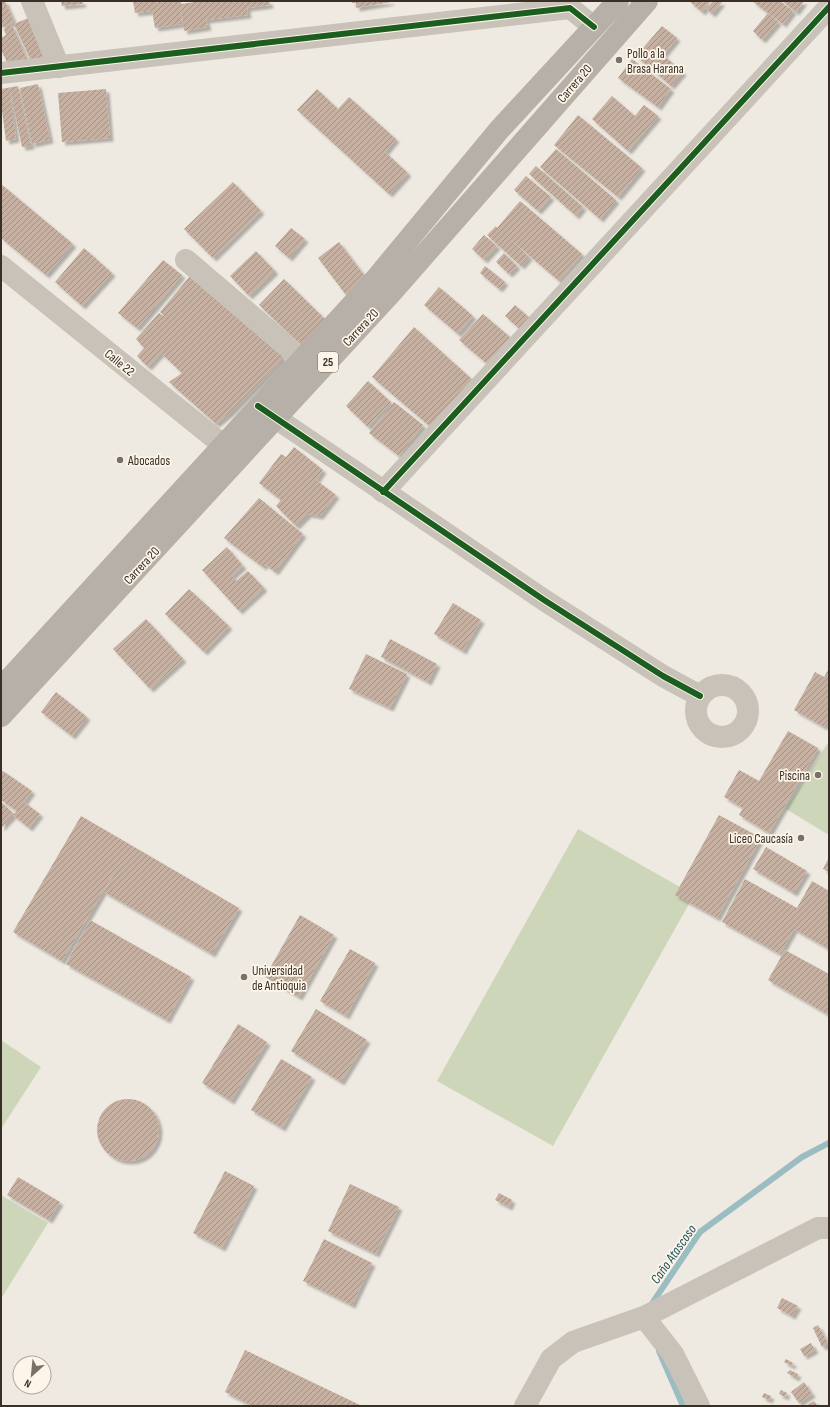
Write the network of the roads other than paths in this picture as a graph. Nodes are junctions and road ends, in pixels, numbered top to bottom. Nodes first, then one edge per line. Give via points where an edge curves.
1 (32, 1) edge
2 (618, 1) edge
3 (648, 1) edge
4 (570, 5) edge
5 (829, 7) edge
6 (594, 27) junction
7 (59, 66) junction
8 (1, 73) edge
9 (186, 260) dead end
10 (1, 266) edge
11 (302, 359) junction
12 (267, 412) junction
13 (231, 452) junction
14 (384, 492) junction
15 (1, 688) edge
16 (700, 696) dead end
17 (1, 716) edge
18 (829, 1228) edge
19 (644, 1317) junction
20 (525, 1406) edge
21 (699, 1406) edge

1 - 7 street
2 - 6 main road, Carrera 20 / 25
3 - 12 main road, Carrera 20 / 25 via 391,293
4 - 6 street
4 - 7 street
5 - 14 street
6 - 11 main road, Carrera 20 / 25 via 499,130 374,281
7 - 8 street
9 - 11 street
10 - 13 street, Calle 22
11 - 12 main road, Carrera 20 / 25
12 - 13 main road, Carrera 20 / 25
12 - 14 street
13 - 15 main road, Carrera 20 / 25
13 - 17 main road, Carrera 20 / 25
14 - 16 street via 591,631
18 - 19 street via 818,1228
19 - 20 street via 573,1342 551,1359
19 - 21 street via 673,1354

